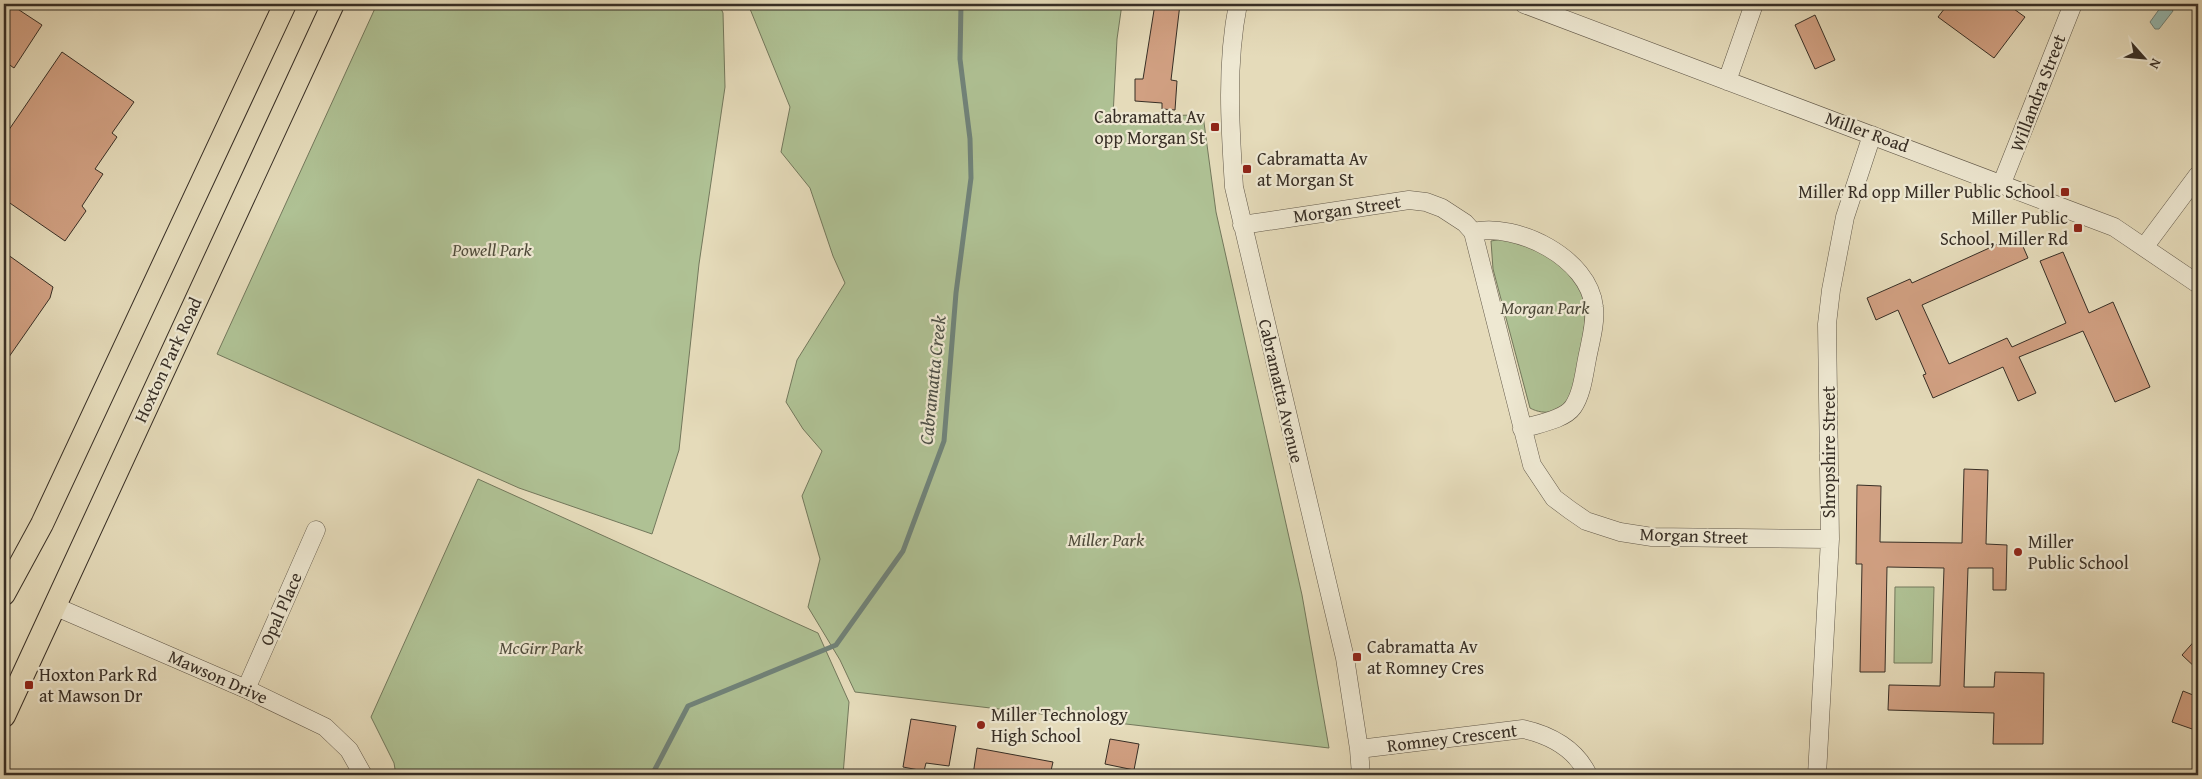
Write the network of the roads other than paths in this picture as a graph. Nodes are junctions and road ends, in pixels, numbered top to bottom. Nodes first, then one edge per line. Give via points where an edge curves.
1 (285, 4) edge
2 (333, 4) edge
3 (1238, 4) edge
4 (1524, 4) edge
5 (1754, 4) edge
6 (2073, 4) edge
7 (1727, 81) junction
8 (1872, 135) junction
9 (2198, 175) edge
10 (2002, 183) junction
11 (1242, 225) junction
12 (1473, 232) junction
13 (2145, 246) junction
14 (2198, 284) edge
15 (1522, 430) junction
16 (316, 530) dead end
17 (1830, 539) junction
18 (4, 594) edge
19 (54, 606) junction
20 (246, 689) junction
21 (4, 716) edge
22 (1359, 749) junction
23 (362, 775) edge
24 (1360, 775) edge
25 (1588, 775) edge
26 (1817, 775) edge

1 - 18 main road via 50,506
2 - 19 main road, Hoxton Park Road
3 - 11 street, Cabramatta Avenue via 1231,49 1230,126 1234,187
4 - 7 street, Miller Road
5 - 7 street
6 - 10 street, Willandra Street
7 - 8 street, Miller Road
8 - 10 street, Miller Road
8 - 17 street, Shropshire Street via 1845,217 1827,324
9 - 13 street
10 - 13 street, Miller Road via 2114,227
11 - 12 street, Morgan Street via 1409,200 1442,208
11 - 22 street, Cabramatta Avenue via 1345,658
12 - 15 street, Morgan Street
12 - 15 street via 1488,229 1506,231 1545,246 1565,258 1581,274 1594,307 1584,375 1573,407 1558,417
13 - 14 street, Miller Road
15 - 17 street, Morgan Street via 1532,466 1542,482 1554,498 1586,521 1620,532 1652,537
16 - 20 street, Opal Place
17 - 26 street, Shropshire Street
19 - 20 street, Mawson Drive
19 - 21 main road, Hoxton Park Road
20 - 23 street, Mawson Drive via 324,727 348,750
22 - 24 street, Cabramatta Avenue
22 - 25 street, Romney Crescent via 1523,729 1539,732 1570,750

